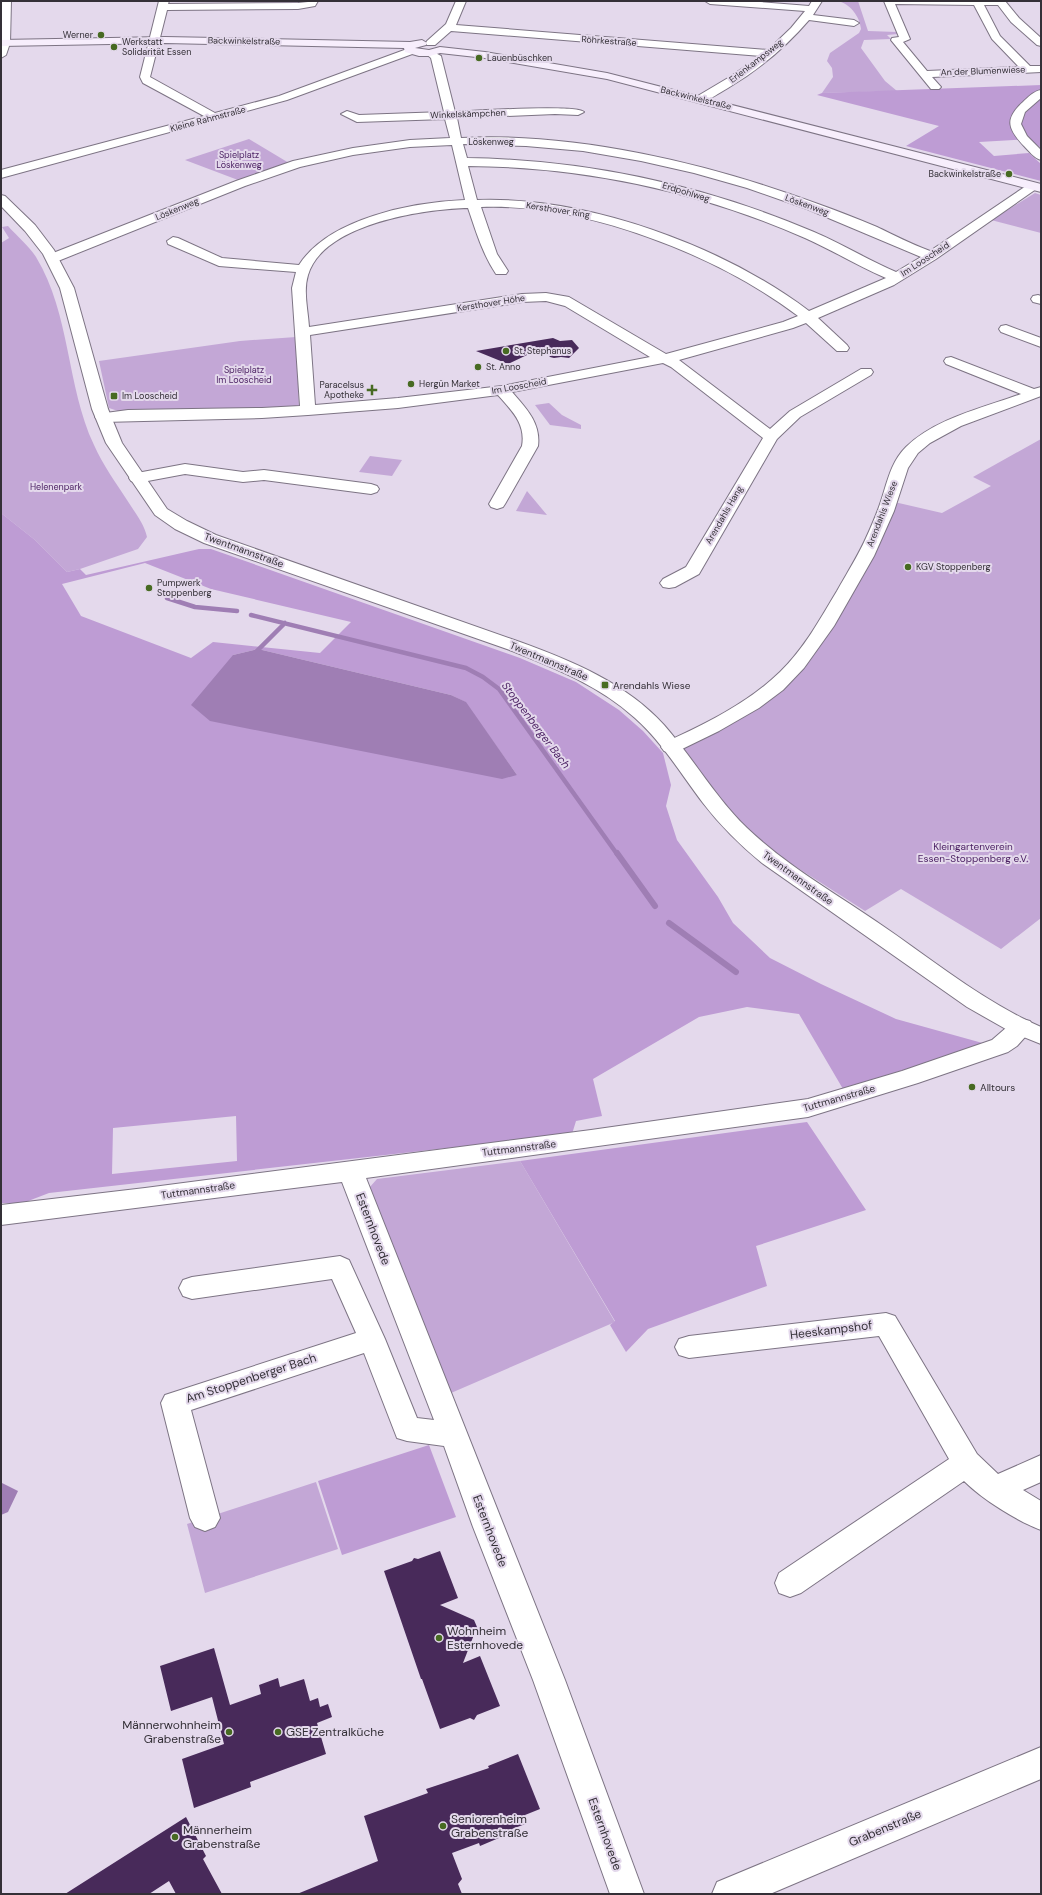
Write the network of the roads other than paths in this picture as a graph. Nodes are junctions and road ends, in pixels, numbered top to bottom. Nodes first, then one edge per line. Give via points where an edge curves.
1 (6, 1) edge
2 (314, 1) edge
3 (461, 1) edge
4 (710, 1) edge
5 (1000, 1) edge
6 (978, 2) junction
7 (164, 4) edge
8 (813, 9) edge
9 (854, 23) dead end
10 (450, 28) junction
11 (155, 40) junction
12 (3, 43) edge
13 (1041, 43) edge
14 (411, 48) junction
15 (434, 49) junction
16 (768, 53) junction
17 (1, 55) edge
18 (1041, 69) edge
19 (1028, 70) junction
20 (925, 74) junction
21 (935, 87) dead end
22 (1041, 93) edge
23 (700, 99) junction
24 (578, 112) dead end
25 (451, 115) junction
26 (215, 117) junction
27 (354, 120) dead end
28 (456, 142) junction
29 (1041, 156) edge
30 (461, 162) junction
31 (1, 174) edge
32 (1037, 188) edge
33 (1, 198) edge
34 (473, 203) junction
35 (173, 241) dead end
36 (931, 256) junction
37 (53, 258) junction
38 (302, 269) junction
39 (501, 271) dead end
40 (896, 277) junction
41 (808, 317) junction
42 (1006, 329) dead end
43 (302, 332) junction
44 (1041, 343) edge
45 (842, 348) dead end
46 (664, 358) junction
47 (951, 361) dead end
48 (866, 372) dead end
49 (502, 390) junction
50 (1037, 393) edge
51 (308, 410) junction
52 (102, 417) junction
53 (771, 437) junction
54 (137, 478) junction
55 (371, 489) dead end
56 (497, 504) dead end
57 (669, 583) dead end
58 (671, 747) junction
59 (1032, 1031) edge
60 (350, 1170) junction
61 (1, 1215) edge
62 (192, 1288) dead end
63 (372, 1339) junction
64 (688, 1347) dead end
65 (454, 1435) junction
66 (967, 1463) junction
67 (1041, 1468) edge
68 (994, 1490) junction
69 (1041, 1517) edge
70 (205, 1518) dead end
71 (790, 1583) dead end
72 (1041, 1763) edge
73 (627, 1894) edge
74 (729, 1894) edge

1 - 12 street
2 - 7 street via 298,6
3 - 10 street
4 - 8 street
5 - 6 street, An der Blumenwiese
5 - 13 street via 1015,20
6 - 19 street via 996,37
6 - 20 street, An der Blumenwiese via 889,1 905,39 896,40
7 - 11 street
8 - 9 street
8 - 16 street, Erlenkampsweg
10 - 15 street
10 - 16 street, Röhrkestraße
11 - 12 main road, Backwinkelstraße
11 - 14 main road, Backwinkelstraße
11 - 26 street via 145,77 147,81
12 - 17 street
14 - 15 main road, Backwinkelstraße
14 - 26 street, Kleine Rahmstraße via 283,98
15 - 23 main road, Backwinkelstraße via 576,70
15 - 25 street
16 - 23 street, Erlenkampsweg via 741,75
18 - 19 street, An der Blumenwiese
19 - 20 street, An der Blumenwiese
20 - 21 street, An der Blumenwiese
22 - 29 street via 1023,106 1015,119 1020,135
23 - 32 main road, Backwinkelstraße
24 - 25 street, Winkelskämpchen
25 - 27 street, Winkelskämpchen
25 - 28 street
26 - 31 street, Kleine Rahmstraße
28 - 30 street
28 - 36 street, Löskenweg via 563,145 631,154 680,164 811,206
28 - 37 street, Löskenweg via 366,150 296,165 246,181
30 - 34 street
30 - 40 street, Erdpohlweg via 569,167 663,185 768,219
32 - 36 street, Im Looscheid
33 - 37 street, Twentmannstraße via 30,228
34 - 38 street, Kersthover Ring via 404,212 357,226 326,243
34 - 39 street via 488,249
34 - 41 street, Kersthover Ring via 555,208 596,216 633,228 693,251 733,270
35 - 38 street via 219,262
36 - 40 street, Im Looscheid
37 - 52 street, Twentmannstraße via 67,288
38 - 43 street, Kersthover Ring via 299,288
40 - 41 street, Im Looscheid via 855,298
41 - 45 street
41 - 46 street, Im Looscheid via 743,339
42 - 44 street
43 - 46 street, Kersthover Höhe via 543,296 561,299
43 - 51 street, Kersthover Ring
46 - 49 street, Im Looscheid
46 - 53 street via 676,364
47 - 50 street, Arendahls Wiese
48 - 53 street, Arendahls Hang via 795,414
49 - 51 street, Im Looscheid via 398,403
49 - 56 street via 530,425 532,438
50 - 58 street, Arendahls Wiese via 943,430 926,438 912,450 902,462 870,548 818,637 802,658 776,686 757,701
51 - 52 street, Im Looscheid
52 - 54 street, Twentmannstraße via 114,442
53 - 57 street, Arendahls Hang via 693,570
54 - 55 street via 184,469 243,477 264,474
54 - 58 street, Twentmannstraße via 161,512 193,532 498,640 594,680 649,720
58 - 59 street, Twentmannstraße via 720,812 740,833 779,865 982,1005
59 - 60 street, Tuttmannstraße via 1000,1046 910,1077 808,1108
60 - 61 street, Tuttmannstraße
60 - 65 street, Esternhovede
62 - 63 street via 340,1267
63 - 65 street via 407,1429
63 - 70 street, Am Stoppenberger Bach via 175,1403
64 - 66 street, Heeskampshof via 886,1324
65 - 73 street, Esternhovede via 549,1680
66 - 68 street, Heeskampshof via 978,1477
66 - 71 street
67 - 68 street
68 - 69 street, Heeskampshof
72 - 74 street, Grabenstraße

